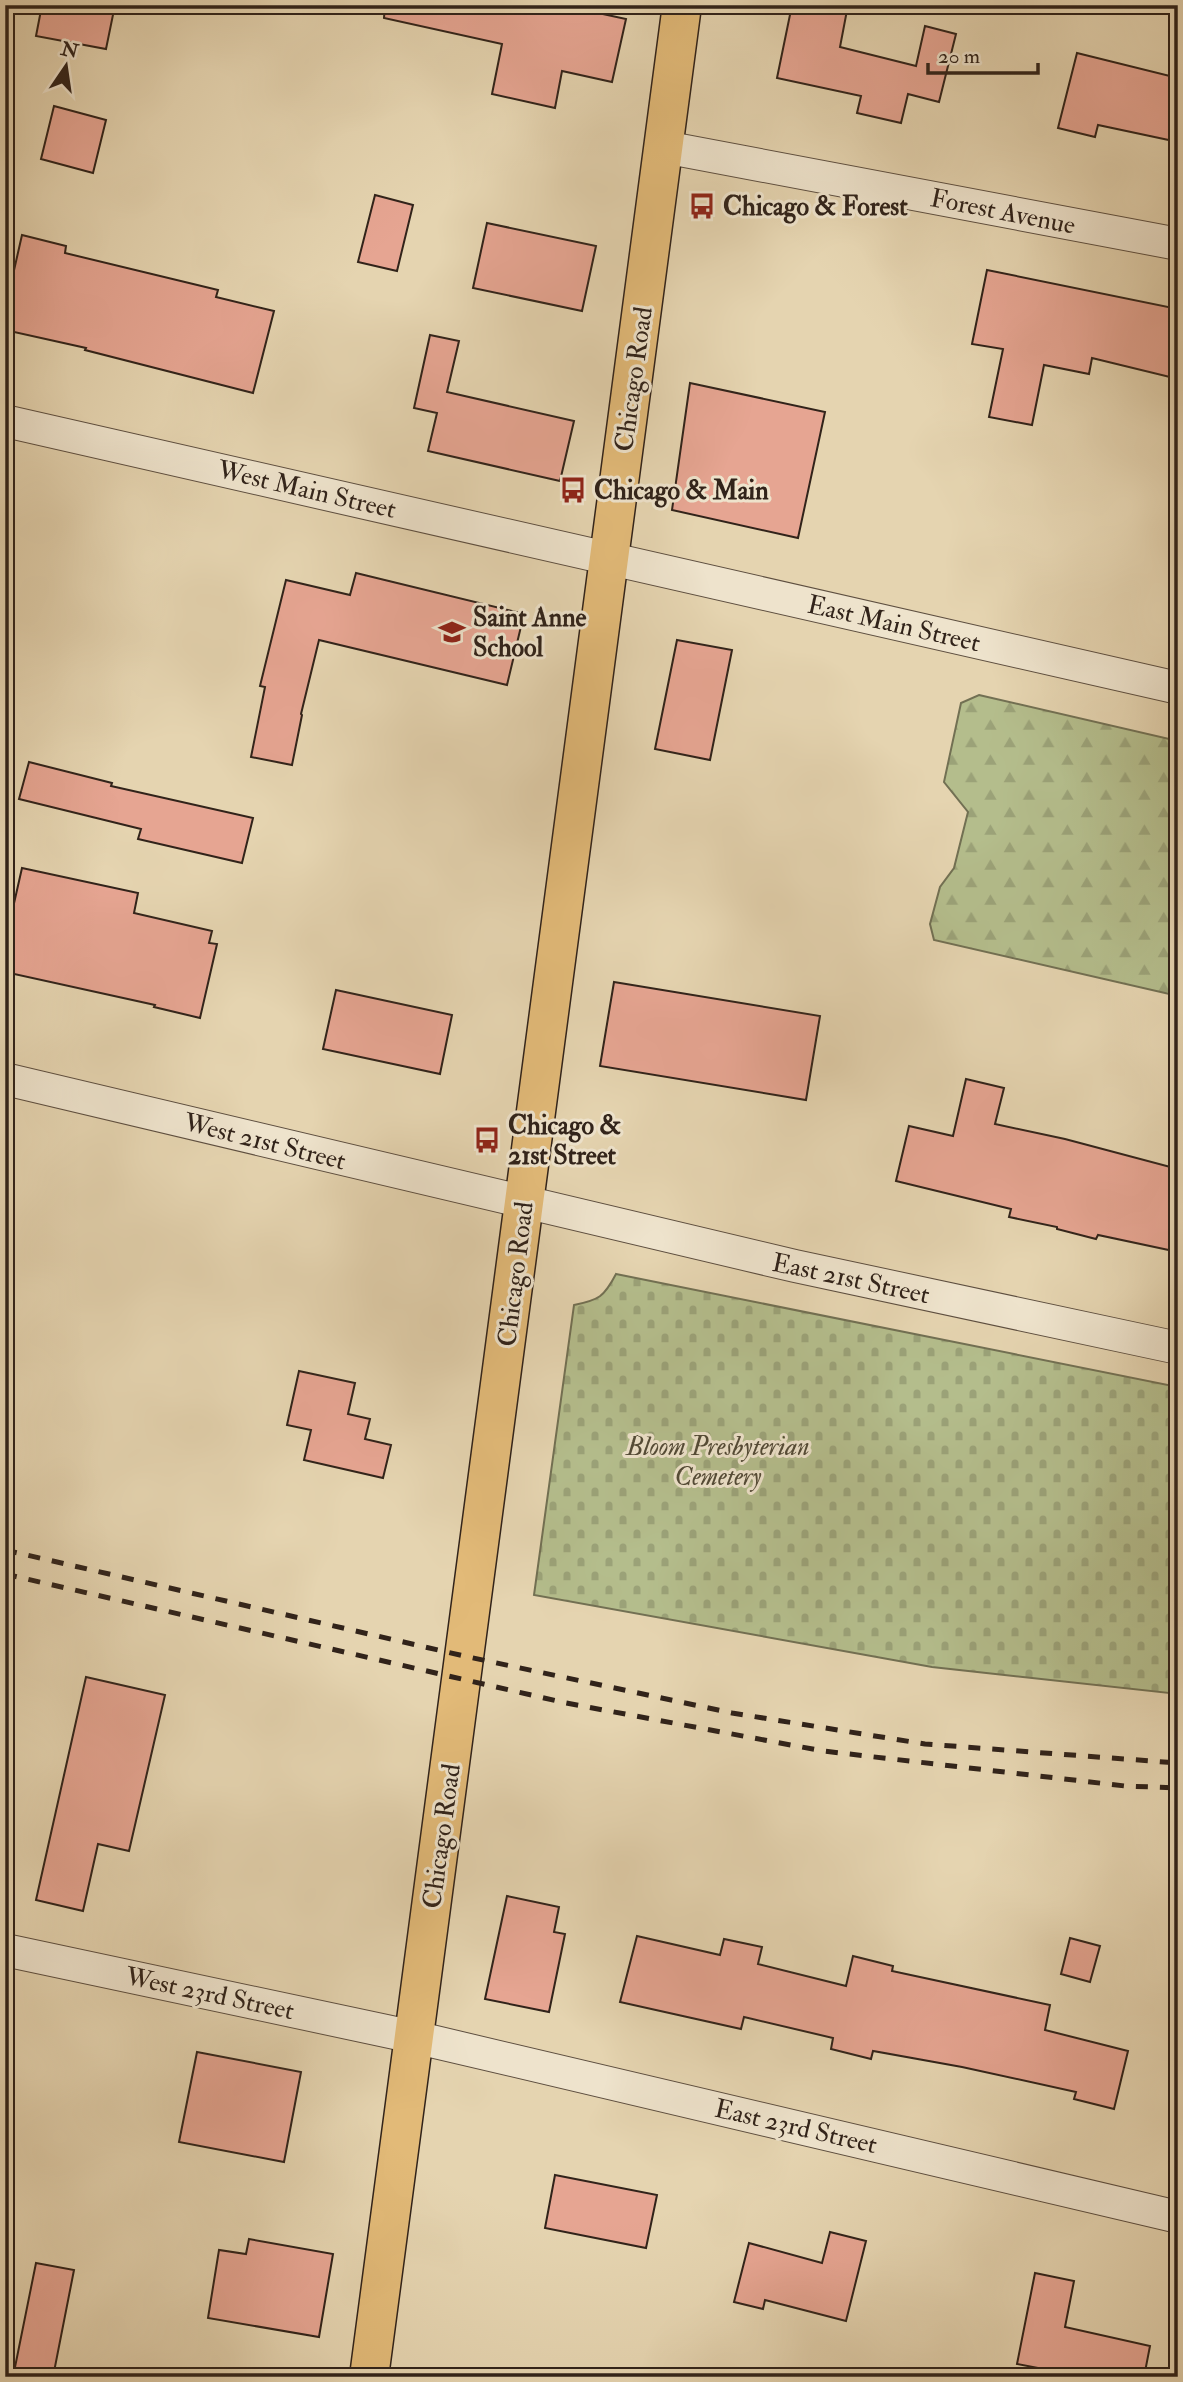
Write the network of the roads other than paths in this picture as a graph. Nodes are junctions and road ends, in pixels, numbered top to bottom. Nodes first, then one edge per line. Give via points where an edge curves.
1 (682, 5) edge
2 (664, 147) junction
3 (1178, 244) edge
4 (5, 421) edge
5 (610, 558) junction
6 (1178, 688) edge
7 (5, 1079) edge
8 (524, 1204) junction
9 (1178, 1348) edge
10 (5, 1950) edge
11 (414, 2037) junction
12 (1178, 2217) edge
13 (369, 2377) edge

1 - 2 main road, Chicago Road
2 - 3 street, Forest Avenue
2 - 5 main road, Chicago Road
4 - 5 street, West Main Street
5 - 6 street, East Main Street
5 - 8 main road, Chicago Road
7 - 8 street, West 21st Street
8 - 9 street, East 21st Street
8 - 11 main road, Chicago Road
10 - 11 street, West 23rd Street
11 - 12 street, East 23rd Street
11 - 13 main road, Chicago Road

